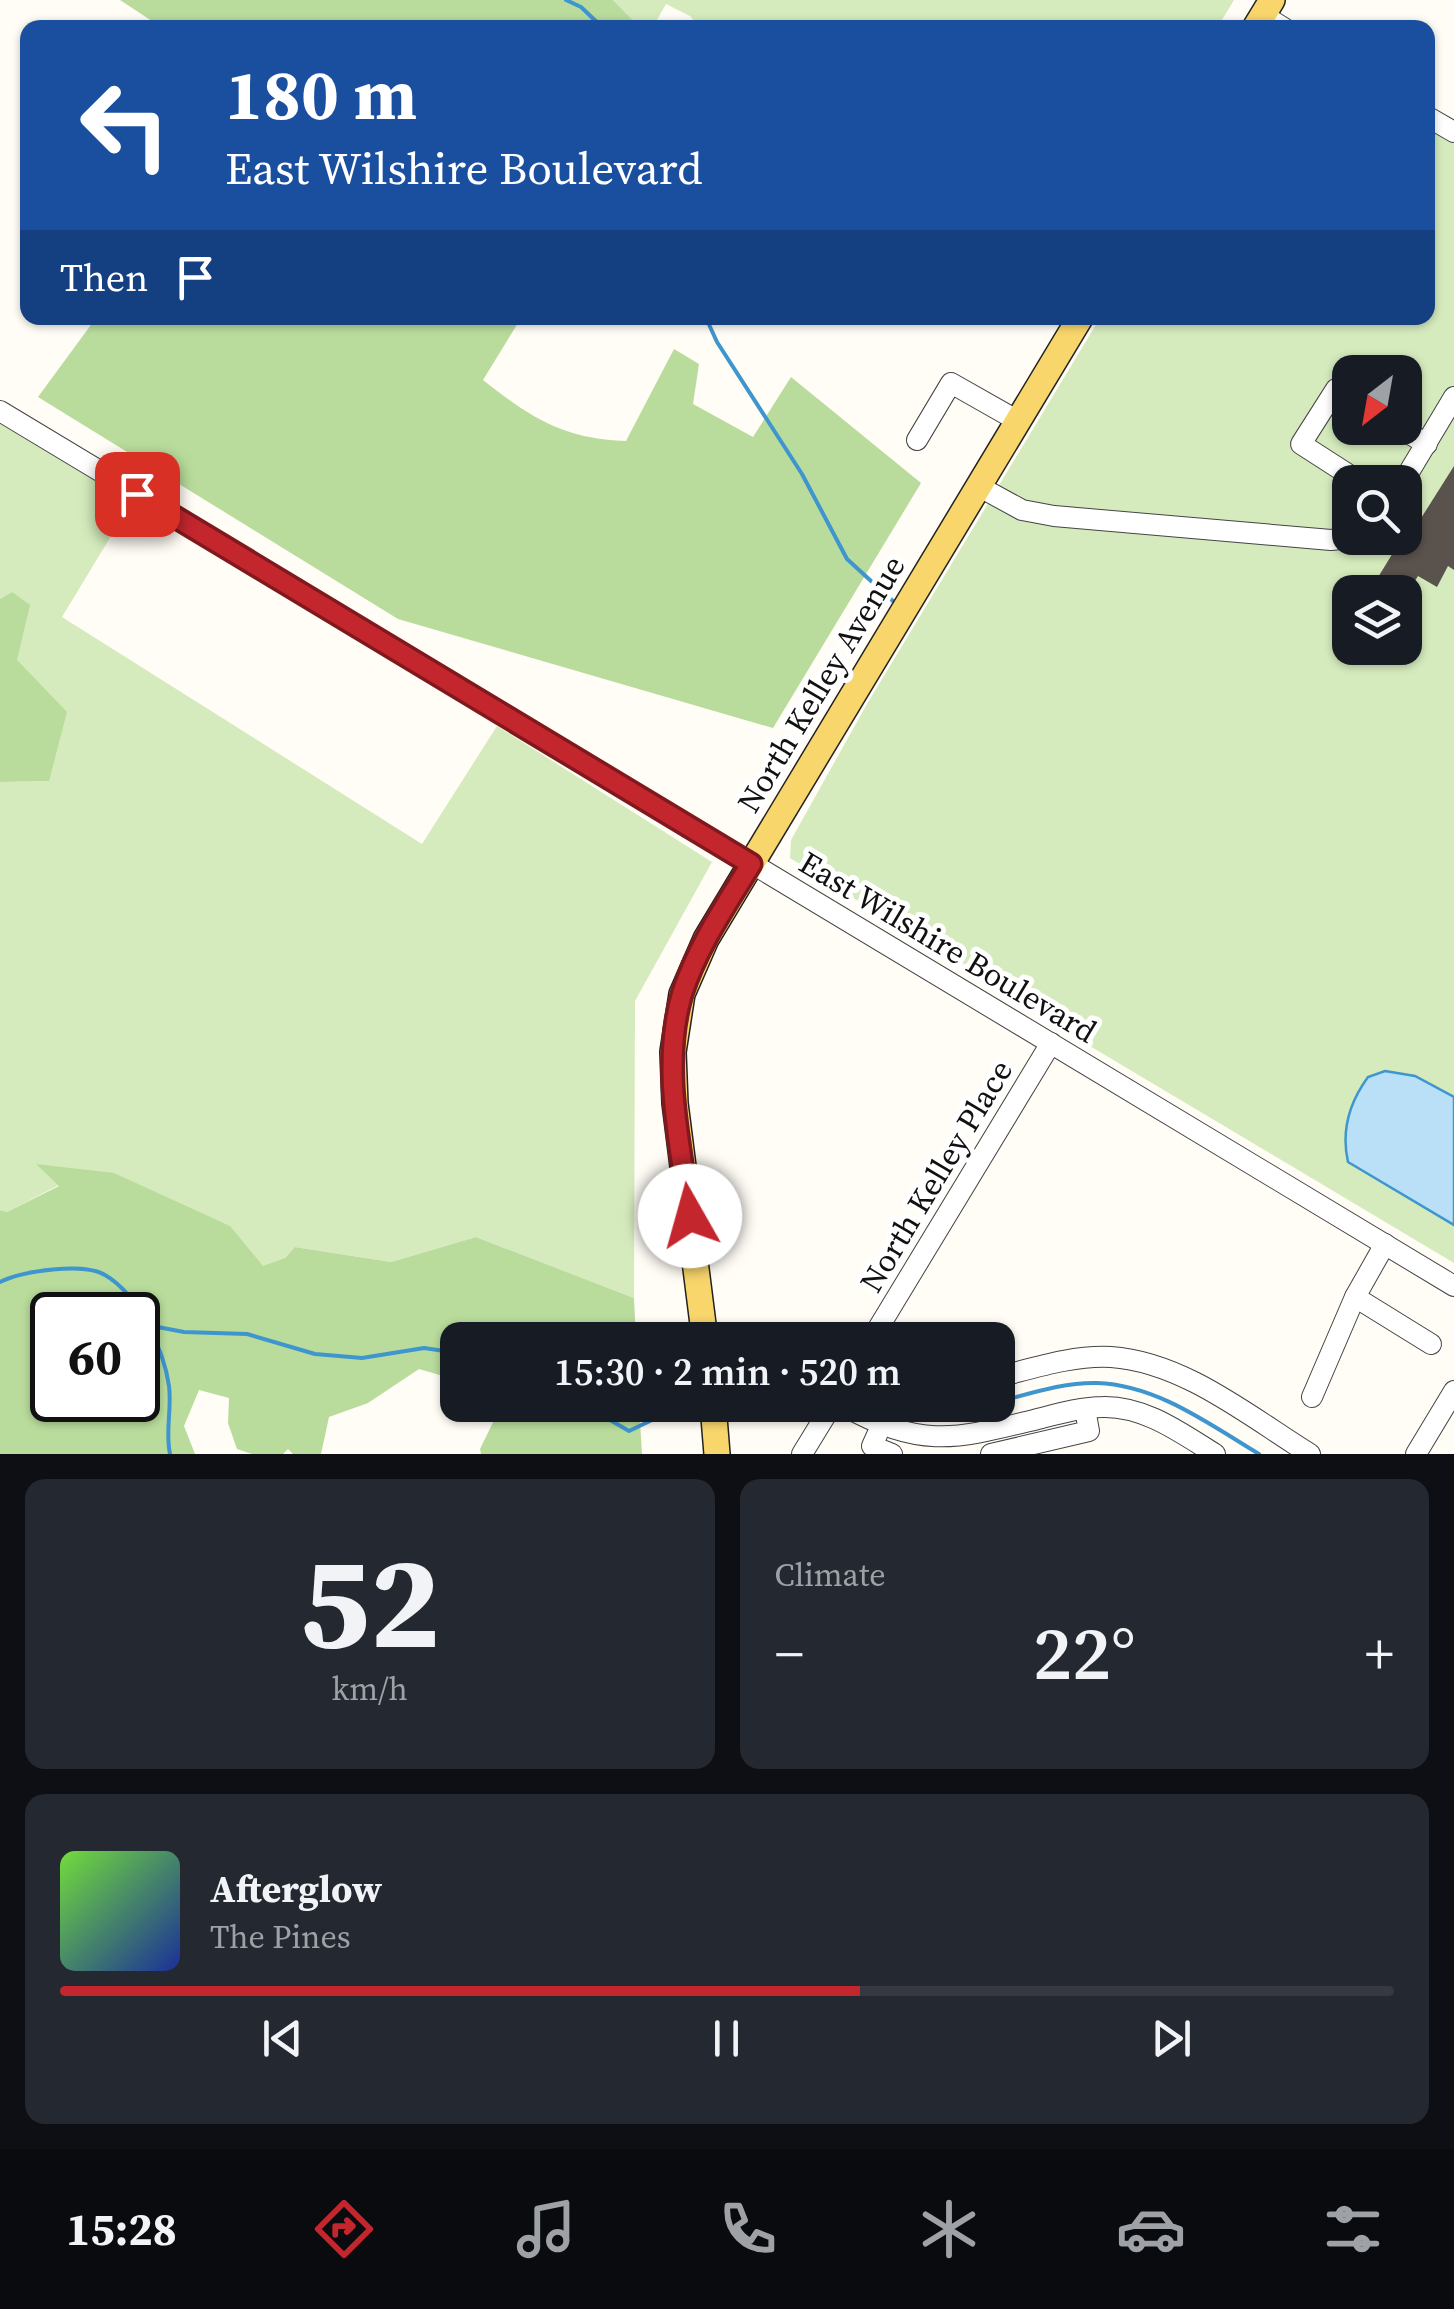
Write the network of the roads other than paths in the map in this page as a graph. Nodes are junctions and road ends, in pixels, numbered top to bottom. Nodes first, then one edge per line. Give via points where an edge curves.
1 (1076, 325) edge
2 (1332, 395) edge
3 (1454, 397) edge
4 (0, 411) edge
5 (1018, 421) junction
6 (917, 440) dead end
7 (1422, 441) edge
8 (1427, 444) junction
9 (1334, 465) edge
10 (1414, 465) edge
11 (978, 486) junction
12 (1332, 540) edge
13 (751, 864) junction
14 (1051, 1043) junction
15 (1385, 1244) junction
16 (1454, 1286) edge
17 (1355, 1297) junction
18 (703, 1322) edge
19 (883, 1322) edge
20 (1431, 1344) dead end
21 (1015, 1373) edge
22 (1454, 1391) edge
23 (1312, 1397) dead end
24 (1085, 1409) junction
25 (714, 1422) edge
26 (822, 1422) edge
27 (873, 1422) edge
28 (880, 1426) junction
29 (717, 1454) edge
30 (802, 1454) edge
31 (892, 1454) edge
32 (991, 1454) edge
33 (1215, 1454) edge
34 (1310, 1454) edge
35 (1416, 1454) edge

1 - 5 main road, North Kelley Avenue
2 - 9 street via 1302,444
3 - 8 street
4 - 13 street, East Wilshire Boulevard
5 - 6 street via 951,383
5 - 11 main road, North Kelley Avenue
7 - 8 street
8 - 10 street
11 - 12 street via 1022,510 1054,516
11 - 13 main road, North Kelley Avenue
13 - 14 street, East Wilshire Boulevard
13 - 18 main road, North Kelley Avenue via 692,966 672,1052
14 - 15 street, East Wilshire Boulevard
14 - 19 street, North Kelley Place
15 - 16 street, East Wilshire Boulevard
15 - 17 street
17 - 20 street
17 - 23 street
21 - 34 street via 1086,1358 1152,1364
22 - 35 street
24 - 28 street via 950,1438
24 - 32 street via 1089,1431
24 - 33 street via 1147,1415
25 - 29 main road
26 - 30 street
27 - 28 street
28 - 31 street via 872,1446

